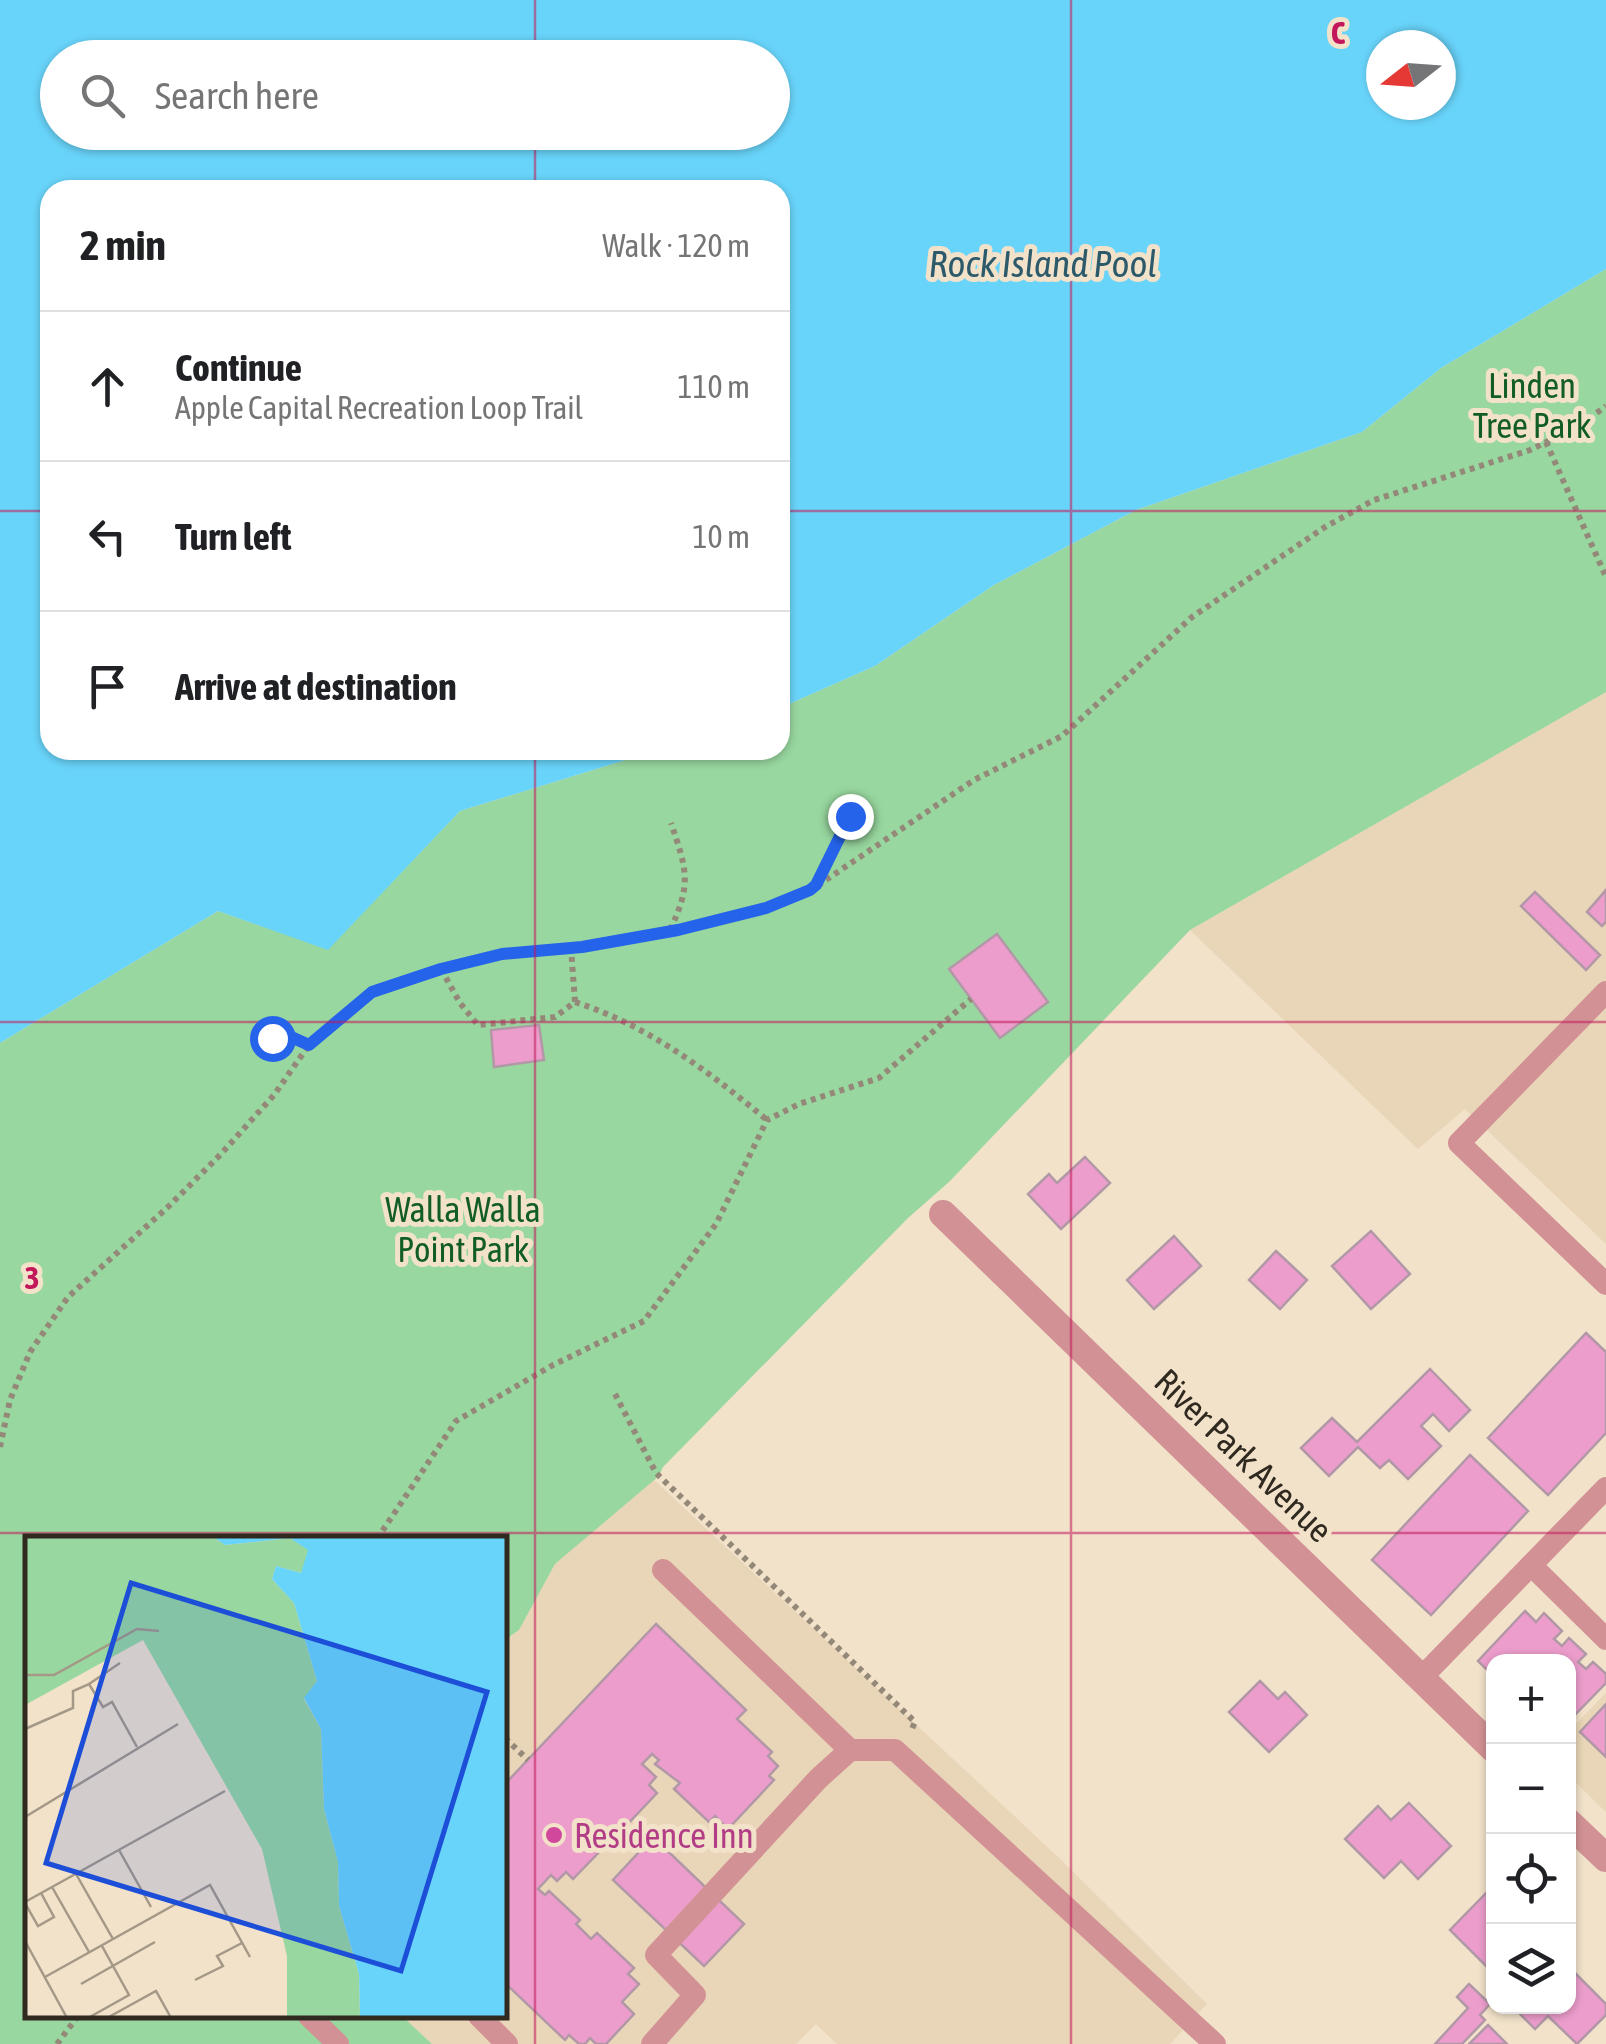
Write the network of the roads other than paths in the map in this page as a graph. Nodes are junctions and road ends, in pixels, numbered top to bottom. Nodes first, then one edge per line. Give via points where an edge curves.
1 (1606, 992) edge
2 (943, 1214) dead end
3 (1606, 1284) edge
4 (1603, 1497) edge
5 (1531, 1565) junction
6 (664, 1570) dead end
7 (1606, 1638) edge
8 (1420, 1678) junction
9 (1489, 1744) edge
10 (850, 1750) junction
11 (1576, 1830) edge
12 (1606, 1858) edge
13 (312, 2019) edge
14 (482, 2019) edge
15 (338, 2044) edge
16 (507, 2044) edge
17 (652, 2044) edge
18 (1216, 2044) edge

1 - 3 lane via 1459,1144
2 - 8 street, River Park Avenue
4 - 5 lane
5 - 7 lane
5 - 8 lane
6 - 10 lane
8 - 9 street, River Park Avenue
10 - 17 lane via 656,1955 695,1995
10 - 18 lane via 895,1750
11 - 12 street
13 - 15 lane
14 - 16 lane

